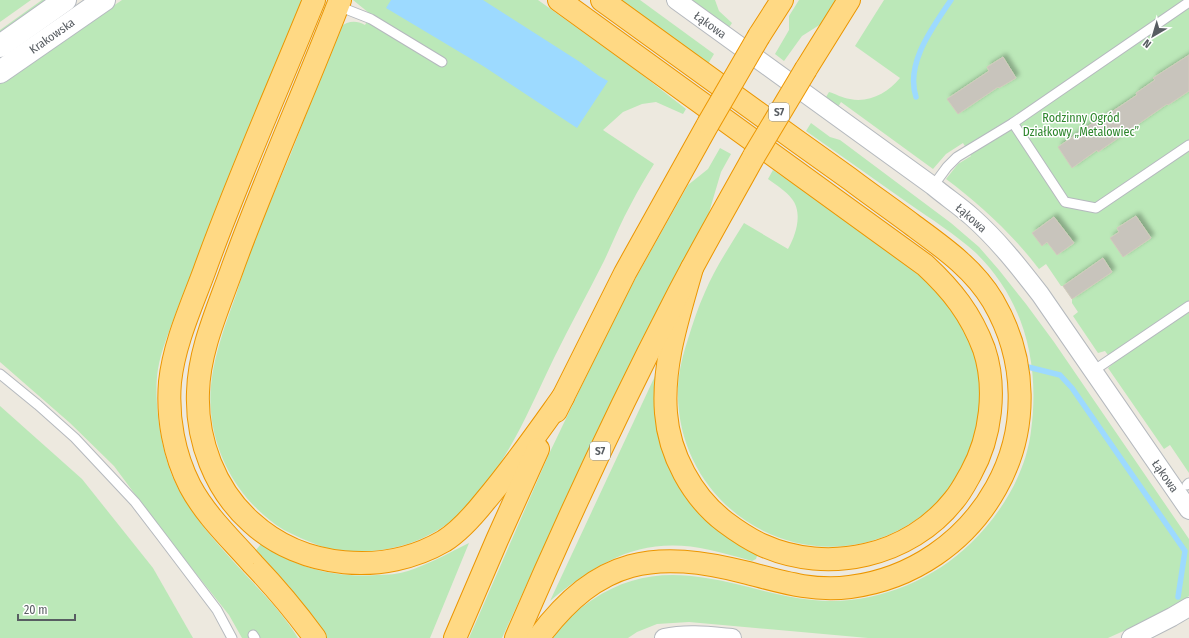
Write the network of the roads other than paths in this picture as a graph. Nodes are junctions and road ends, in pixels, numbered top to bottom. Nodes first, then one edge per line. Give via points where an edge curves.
1 (65, 0) edge
2 (104, 0) edge
3 (314, 0) edge
4 (559, 0) edge
5 (602, 0) edge
6 (676, 0) edge
7 (782, 0) edge
8 (849, 0) edge
9 (1189, 2) edge
10 (339, 3) edge
11 (0, 46) edge
12 (442, 62) dead end
13 (4, 67) edge
14 (1013, 123) junction
15 (1189, 145) edge
16 (933, 186) junction
17 (692, 268) junction
18 (1189, 306) edge
19 (1093, 371) junction
20 (0, 374) edge
21 (563, 397) junction
22 (1189, 510) edge
23 (1189, 607) edge
24 (232, 638) edge
25 (315, 638) edge
26 (455, 638) edge
27 (516, 638) edge
28 (538, 638) edge
29 (664, 638) edge
30 (732, 638) edge
31 (1131, 638) edge

1 - 11 street, Krakowska
2 - 13 street, Krakowska
3 - 25 highway via 235,189 200,281 177,350 170,382 170,399 175,446 191,487 215,522 275,587
4 - 17 highway via 920,260 945,283 962,304 984,351 990,377 990,403 989,425 984,445 976,464 954,500 925,528 907,540 886,550 839,559 812,558 769,548 742,534 718,516 687,480 669,435 666,413 668,366
5 - 28 highway via 960,261 979,281 1006,326 1020,383 1021,407 1012,452 990,498 975,519 957,537 918,567 872,583 827,589 801,586 697,562 645,562 620,569 580,592
6 - 16 street, Łąkowa
7 - 21 highway, bridge via 708,124 625,273
8 - 17 highway, S7, bridge via 754,156
9 - 14 lane
10 - 12 lane via 384,26
10 - 21 highway via 242,242 212,324 201,363 198,393 199,425 206,454 221,484 230,499 251,522 289,547 328,560 356,563 394,560 433,546 464,524 513,466
14 - 15 lane via 1065,202 1096,208
14 - 16 lane via 957,157
16 - 19 street, Łąkowa via 972,217 1016,263
17 - 27 highway, S7 via 596,458
18 - 19 lane
19 - 22 street, Łąkowa
20 - 24 lane via 75,438 135,502 217,610
21 - 26 highway via 518,492
23 - 31 street
29 - 30 street via 694,635

